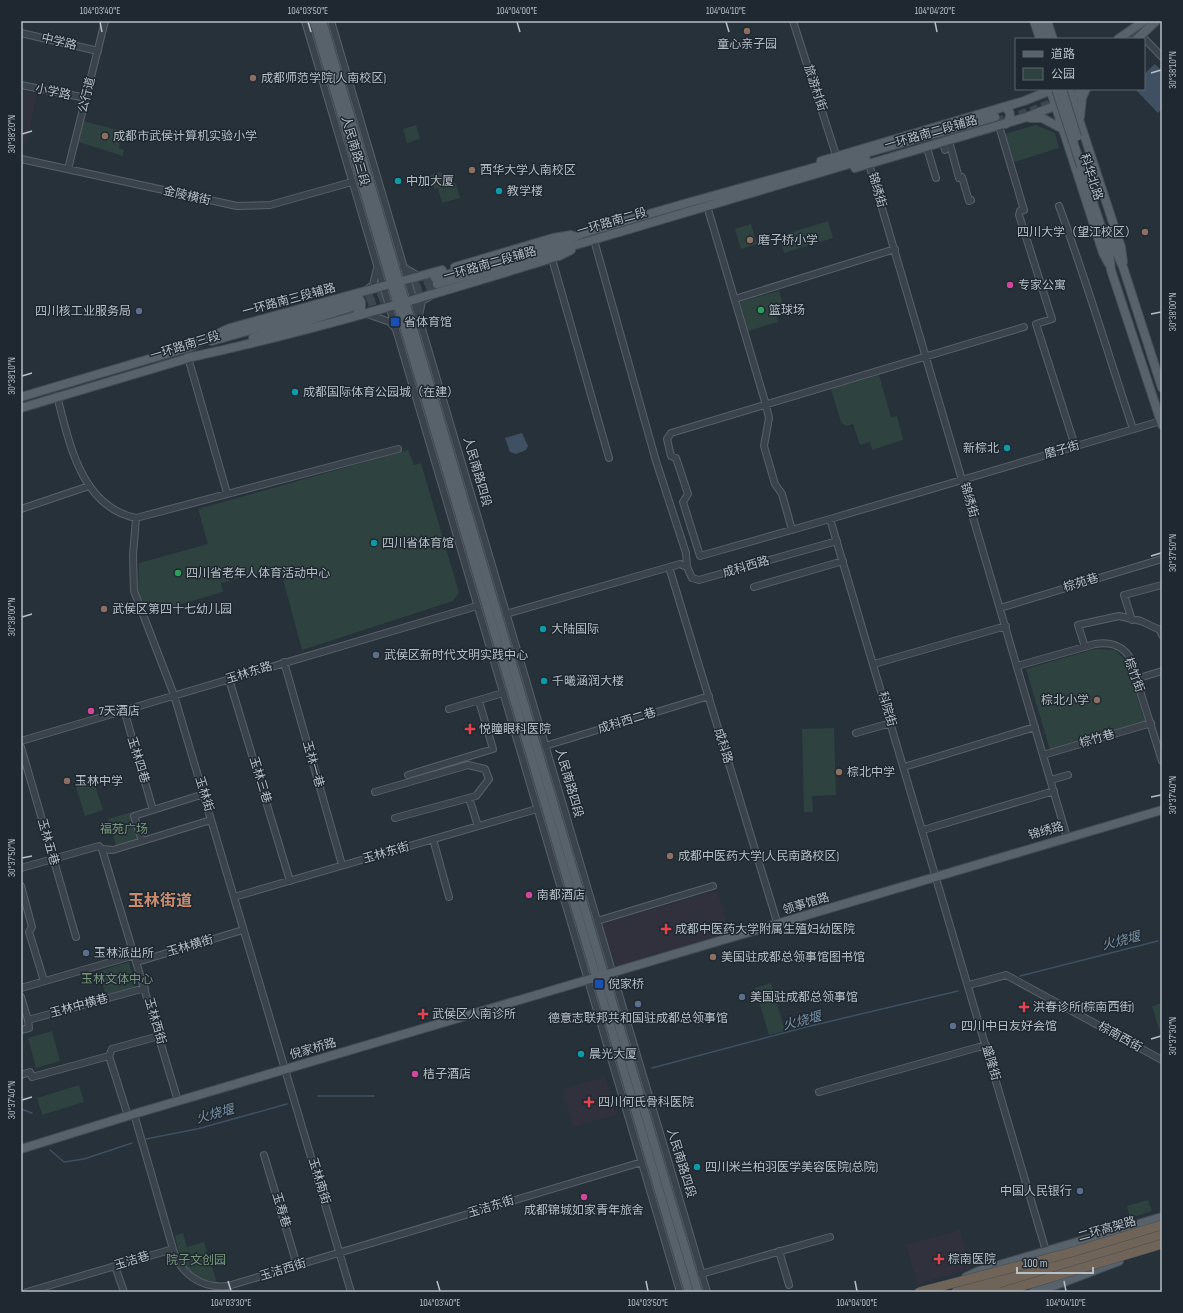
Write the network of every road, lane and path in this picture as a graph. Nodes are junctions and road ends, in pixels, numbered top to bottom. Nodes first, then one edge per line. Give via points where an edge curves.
1 (102, 21) edge
2 (105, 21) edge
3 (305, 21) edge
4 (314, 21) edge
5 (322, 21) edge
6 (331, 21) edge
7 (793, 21) edge
8 (1034, 21) edge
9 (1047, 21) edge
10 (1144, 21) edge
11 (1156, 21) edge
12 (21, 33) edge
13 (1050, 37) edge
14 (1139, 37) edge
15 (1036, 38) edge
16 (1119, 38) edge
17 (1145, 42) edge
18 (96, 51) junction
19 (1162, 57) edge
20 (21, 85) edge
21 (1036, 90) edge
22 (1050, 90) edge
23 (1052, 90) edge
24 (1052, 90) edge
25 (1062, 90) edge
26 (1069, 90) edge
27 (1084, 90) edge
28 (1085, 90) edge
29 (85, 98) junction
30 (1072, 99) junction
31 (1024, 101) junction
32 (1055, 105) junction
33 (1004, 107) junction
34 (1077, 114) junction
35 (1027, 117) junction
36 (999, 122) junction
37 (1080, 122) junction
38 (1062, 127) junction
39 (945, 145) junction
40 (927, 148) junction
41 (836, 155) junction
42 (21, 159) edge
43 (870, 164) junction
44 (1084, 165) junction
45 (67, 168) junction
46 (789, 174) junction
47 (936, 178) dead end
48 (352, 182) junction
49 (794, 182) junction
50 (971, 200) dead end
51 (707, 206) junction
52 (1059, 206) dead end
53 (584, 233) joint
54 (590, 241) junction
55 (895, 250) junction
56 (552, 258) junction
57 (377, 267) junction
58 (403, 267) junction
59 (1124, 267) junction
60 (1111, 270) junction
61 (420, 277) junction
62 (408, 280) junction
63 (396, 284) junction
64 (436, 284) junction
65 (383, 288) junction
66 (364, 292) junction
67 (735, 299) junction
68 (413, 300) junction
69 (397, 304) junction
70 (356, 306) junction
71 (418, 317) junction
72 (1024, 327) dead end
73 (396, 330) junction
74 (189, 347) joint
75 (926, 357) junction
76 (188, 360) junction
77 (1162, 388) edge
78 (57, 396) junction
79 (21, 397) edge
80 (766, 405) junction
81 (21, 408) edge
82 (1161, 423) edge
83 (1133, 429) junction
84 (1075, 446) junction
85 (398, 449) dead end
86 (609, 458) dead end
87 (962, 479) junction
88 (89, 486) junction
89 (227, 493) junction
90 (21, 509) edge
91 (136, 518) junction
92 (830, 519) junction
93 (792, 530) junction
94 (837, 541) junction
95 (1162, 559) edge
96 (843, 561) junction
97 (669, 567) junction
98 (687, 567) junction
99 (1162, 584) edge
100 (754, 587) dead end
101 (477, 606) junction
102 (1000, 608) junction
103 (506, 614) junction
104 (1132, 620) junction
105 (1006, 626) junction
106 (1162, 635) edge
107 (1085, 646) junction
108 (284, 662) junction
109 (874, 664) junction
110 (1017, 666) junction
111 (1162, 671) edge
112 (229, 679) junction
113 (1136, 679) junction
114 (503, 693) junction
115 (174, 695) junction
116 (709, 696) junction
117 (479, 700) junction
118 (449, 709) dead end
119 (124, 710) junction
120 (891, 723) junction
121 (1151, 723) junction
122 (1035, 727) junction
123 (856, 733) dead end
124 (21, 741) edge
125 (545, 746) junction
126 (21, 747) edge
127 (1043, 755) junction
128 (1162, 761) edge
129 (904, 767) junction
130 (408, 775) dead end
131 (1068, 775) dead end
132 (1051, 780) junction
133 (1054, 791) junction
134 (375, 792) dead end
135 (204, 794) junction
136 (469, 798) junction
137 (537, 809) junction
138 (153, 810) junction
139 (1162, 810) edge
140 (395, 818) dead end
141 (211, 820) junction
142 (478, 826) junction
143 (923, 830) junction
144 (1067, 838) junction
145 (433, 839) junction
146 (142, 841) junction
147 (102, 849) junction
148 (53, 858) junction
149 (342, 865) junction
150 (21, 868) edge
151 (937, 876) junction
152 (290, 881) junction
153 (21, 886) edge
154 (713, 886) dead end
155 (234, 897) junction
156 (449, 897) dead end
157 (597, 921) junction
158 (778, 925) junction
159 (244, 930) junction
160 (76, 937) dead end
161 (136, 958) junction
162 (612, 974) junction
163 (600, 977) junction
164 (588, 980) junction
165 (44, 981) junction
166 (969, 985) junction
167 (21, 988) edge
168 (145, 988) junction
169 (21, 997) edge
170 (28, 1020) junction
171 (21, 1030) edge
172 (159, 1036) junction
173 (986, 1045) junction
174 (109, 1056) junction
175 (1162, 1060) edge
176 (286, 1070) junction
177 (21, 1075) edge
178 (819, 1092) dead end
179 (178, 1101) junction
180 (131, 1115) junction
181 (648, 1140) junction
182 (21, 1149) edge
183 (264, 1154) dead end
184 (642, 1162) junction
185 (1162, 1217) edge
186 (1162, 1225) edge
187 (1162, 1232) edge
188 (830, 1237) dead end
189 (1162, 1239) edge
190 (1162, 1245) edge
191 (173, 1249) junction
192 (1150, 1249) junction
193 (780, 1251) junction
194 (1046, 1251) junction
195 (340, 1252) junction
196 (297, 1265) junction
197 (116, 1266) junction
198 (1054, 1273) junction
199 (701, 1274) junction
200 (969, 1284) junction
201 (789, 1285) dead end
202 (986, 1289) edge
203 (1058, 1289) edge
204 (27, 1292) edge
205 (124, 1292) edge
206 (352, 1292) edge
207 (680, 1292) edge
208 (689, 1292) edge
209 (698, 1292) edge
210 (707, 1292) edge
211 (919, 1292) edge
212 (936, 1292) edge
213 (955, 1292) edge
214 (1002, 1292) edge
215 (1034, 1292) edge

1 - 18 street, 公行道
2 - 18 street, 公行道
3 - 48 street, 人民南路三段
4 - 63 main road, 人民南路三段
5 - 63 main road, 人民南路三段
6 - 58 street, 人民南路三段
7 - 41 street, 旅游村街
8 - 13 main road
8 - 15 main road
9 - 13 main road
10 - 16 main road
11 - 14 main road
12 - 18 street, 中学路
17 - 19 street
18 - 29 street, 公行道
20 - 29 street, 小学路
21 - 31 main road
22 - 31 main road, 一环路南二段辅路
23 - 44 main road, 科华北路, bridge
24 - 32 main road, 科华北路
25 - 44 main road, 科华北路, bridge
26 - 30 main road, 科华北路
27 - 30 main road
28 - 37 main road
29 - 45 street, 公行道
30 - 32 main road, 一环路南二段辅路
30 - 34 main road, 科华北路
31 - 33 main road, 一环路南二段辅路
32 - 35 main road, 一环路南二段辅路
32 - 38 main road, 科华北路
33 - 36 main road via 1009,110 1010,120
33 - 41 main road, 一环路南二段辅路
34 - 37 main road, 科华北路
34 - 38 main road via 1068,111 1062,116
35 - 36 main road, 一环路南二段辅路
35 - 38 main road via 1042,118
36 - 39 main road, 一环路南二段辅路
36 - 46 main road
36 - 49 main road via 900,148
36 - 84 street via 1024,210 1020,211 1019,216 1052,319 1036,324
37 - 59 main road, 科华北路 via 1121,246
38 - 60 main road, 科华北路 via 1103,253
39 - 40 main road, 一环路南二段辅路
39 - 50 street via 959,178 962,177 969,201
40 - 43 main road, 一环路南二段辅路
40 - 47 street
41 - 46 main road, 一环路南二段辅路
42 - 45 street, 金陵横街
43 - 49 main road, 一环路南二段辅路
43 - 55 street, 锦绣街
44 - 59 main road, 科华北路 via 1114,250
44 - 60 main road, 科华北路 via 1109,251
45 - 48 street, 金陵横街 via 237,206 270,205
46 - 53 main road, 一环路南二段
48 - 57 street, 人民南路三段
49 - 51 main road, 一环路南二段
51 - 54 main road, 一环路南二段
51 - 67 street
52 - 83 street via 1087,282
53 - 64 main road, 一环路南二段辅路 via 553,238
54 - 56 main road, 一环路南二段辅路
54 - 64 main road, 一环路南二段
54 - 98 street via 686,553
55 - 67 street
55 - 75 street, 锦绣街
56 - 64 main road, 一环路南二段辅路
56 - 86 street
57 - 65 street, 人民南路三段
57 - 66 street via 372,285
58 - 61 street
58 - 62 street, 人民南路三段
59 - 77 main road, 科华北路
60 - 82 main road, 科华北路
61 - 62 main road, 一环路南二段辅路
61 - 64 main road, 一环路南二段辅路
62 - 63 main road, 一环路南二段辅路
62 - 68 street, 人民南路四段
63 - 65 main road, 一环路南三段辅路
63 - 69 main road
64 - 68 main road, 一环路南二段辅路
64 - 71 street via 422,301
65 - 66 main road, 一环路南三段辅路
65 - 69 street, 人民南路四段
66 - 70 main road, 一环路南三段辅路
67 - 80 street
68 - 69 main road, 一环路南二段辅路
68 - 71 street, 人民南路四段
69 - 70 main road, 一环路南三段辅路
69 - 73 street, 人民南路四段
69 - 163 main road, 人民南路四段
70 - 73 street via 390,322
70 - 74 main road, 一环路南三段辅路 via 230,328
70 - 76 main road, 一环路南三段辅路 via 249,345
71 - 103 street, 人民南路四段
72 - 75 street
73 - 101 street, 人民南路四段
74 - 79 main road, 一环路南三段
75 - 80 street
75 - 87 street, 锦绣街
76 - 78 main road, 一环路南三段
76 - 89 street
78 - 81 main road, 一环路南三段
78 - 88 street via 78,468
80 - 93 street via 769,418 764,446
80 - 93 street via 671,433 667,439 671,456 676,458 688,494 683,502 700,556
82 - 83 street, 磨子街
83 - 84 street, 磨子街
84 - 87 street, 磨子街
85 - 89 street
87 - 92 street
87 - 102 street, 锦绣街
88 - 90 street
88 - 91 street via 110,507 124,516
89 - 91 street
91 - 115 street, 玉林街 via 134,591
92 - 93 street
92 - 94 street
94 - 96 street, 科院街
94 - 98 street, 成科西路 via 700,580 692,578
95 - 102 street, 棕苑巷
96 - 100 street
96 - 109 street, 科院街
97 - 98 street via 680,564
97 - 103 street
97 - 116 street, 成科路
99 - 104 street via 1124,595
101 - 108 street, 玉林东路
101 - 114 street, 人民南路四段
102 - 105 street, 锦绣街
103 - 125 street, 人民南路四段
104 - 106 street via 1141,621 1160,630
104 - 107 street via 1119,616 1078,625
105 - 109 street
105 - 110 street, 锦绣街
107 - 110 street, 棕竹街
107 - 113 street, 棕竹街 via 1107,642 1122,648 1129,656
108 - 112 street, 玉林东路
108 - 149 street, 玉林一巷
109 - 120 street, 科院街
110 - 122 street, 锦绣街
111 - 113 street
112 - 115 street, 玉林东路
112 - 152 street, 玉林三巷
113 - 121 street, 棕竹街
114 - 117 street
114 - 137 street, 人民南路四段
115 - 119 street, 玉林东路
115 - 135 street, 玉林街
116 - 125 street, 成科西二巷
116 - 158 street, 成科路
117 - 118 street
117 - 130 street via 493,749
119 - 124 street, 玉林东路
119 - 138 street, 玉林四巷
120 - 123 street
120 - 129 street, 科院街
121 - 127 street, 棕竹巷
121 - 128 street, 棕竹街
122 - 127 street, 锦绣街
122 - 129 street
125 - 157 street, 人民南路四段
126 - 148 street, 玉林五巷
127 - 132 street, 锦绣街
129 - 143 street, 科院街
131 - 132 street
132 - 133 street, 锦绣街
133 - 143 street
133 - 144 street, 锦绣街
134 - 136 street via 468,765 484,769 489,779 476,796
135 - 138 street
135 - 141 street, 玉林街
136 - 140 street
136 - 142 street
137 - 142 street, 玉林东街
137 - 164 street, 人民南路四段
138 - 146 street via 134,816
139 - 144 main road, 锦绣路
141 - 146 street
141 - 155 street, 玉林街
142 - 145 street, 玉林东街
143 - 151 street, 科院街
144 - 151 main road, 锦绣路
145 - 149 street, 玉林东街
145 - 156 street
146 - 147 street via 113,850
147 - 148 street via 98,846
147 - 161 street, 玉林西街
148 - 150 street
148 - 160 street, 玉林五巷
149 - 152 street, 玉林东街
151 - 158 main road, 领事馆路
151 - 166 street, 盛隆街
152 - 155 street, 玉林东街
153 - 165 street via 32,927 30,932
154 - 157 street
155 - 159 street, 玉林街
157 - 162 street, 人民南路四段
158 - 162 main road, 领事馆路
159 - 161 street, 玉林横街
159 - 176 street, 玉林街
161 - 165 street, 玉林横街
161 - 168 street, 玉林西街
162 - 163 main road, 倪家桥路
162 - 199 street, 人民南路四段
163 - 164 main road, 倪家桥路
163 - 181 main road, 人民南路四段
164 - 176 main road, 倪家桥路
164 - 184 street, 人民南路四段
165 - 167 street, 玉林横街
166 - 173 street, 盛隆街
166 - 175 street, 棕南西街 via 1006,975
168 - 170 street, 玉林中横巷
168 - 172 street, 玉林西街
169 - 170 street
170 - 171 street via 29,1028
172 - 174 street via 112,1049
172 - 179 street, 玉林西街
173 - 178 street
173 - 194 street, 盛隆街
174 - 177 street via 32,1077 30,1072
174 - 180 street
176 - 179 main road, 倪家桥路
176 - 195 street, 玉林南街
179 - 180 main road, 倪家桥路
180 - 182 main road, 倪家桥路
180 - 191 street
181 - 208 main road, 人民南路四段
181 - 209 main road, 人民南路四段
183 - 196 street, 玉寿巷
184 - 195 street, 玉洁东街
184 - 207 street, 人民南路四段
185 - 194 main road
186 - 211 highway, 二环高架路, bridge via 1068,1253
187 - 202 highway
188 - 193 street
189 - 202 highway
190 - 192 main road
190 - 214 highway, bridge
191 - 196 street, 玉洁西街 via 178,1265 190,1277 198,1282 220,1287
191 - 197 street, 玉洁巷
192 - 198 main road
192 - 203 main road
193 - 199 street
193 - 201 street
194 - 200 main road via 1029,1268
194 - 212 main road via 979,1271
195 - 196 street, 玉洁西街
195 - 206 street, 玉林南街
197 - 204 street, 玉洁巷
197 - 205 street
198 - 202 main road
198 - 203 street
199 - 210 street, 人民南路四段
200 - 212 main road
200 - 213 main road
202 - 213 highway
203 - 215 main road

